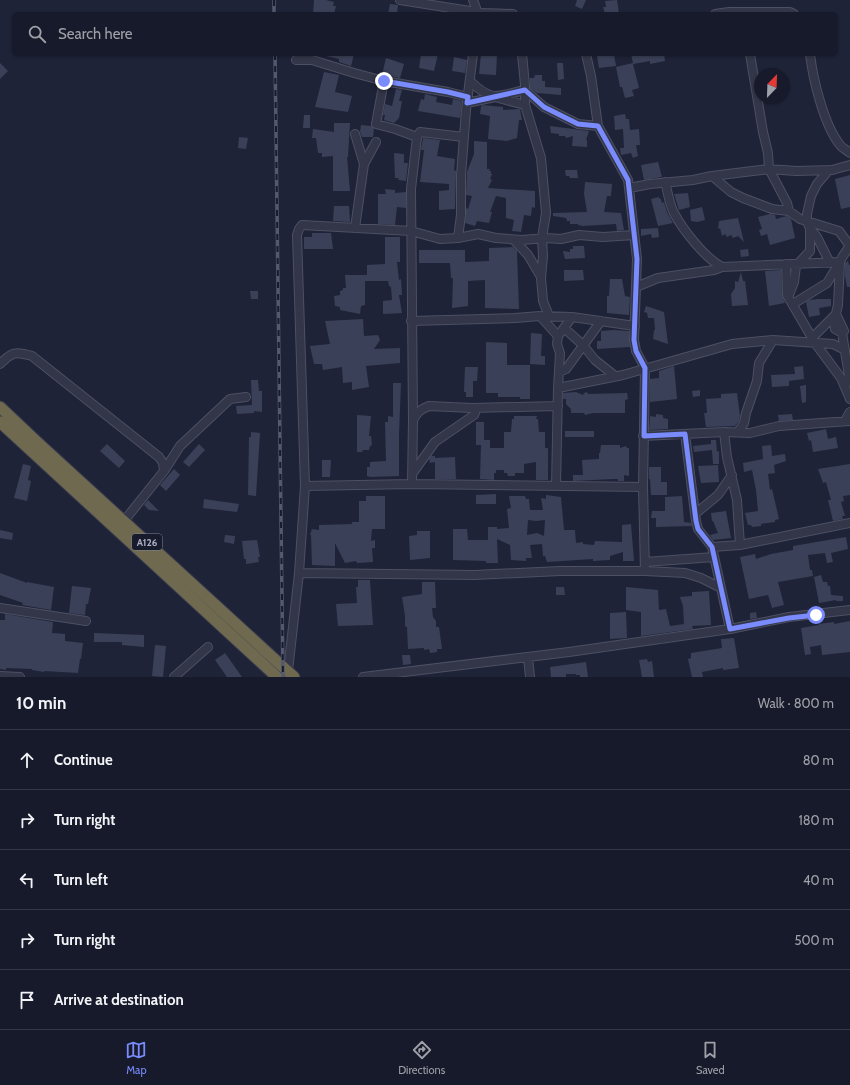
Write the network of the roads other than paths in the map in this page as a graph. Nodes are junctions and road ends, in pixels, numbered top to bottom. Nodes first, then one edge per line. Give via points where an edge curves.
1 (400, 0) edge
2 (473, 0) edge
3 (470, 12) edge
4 (476, 12) edge
5 (474, 56) edge
6 (522, 56) edge
7 (586, 56) edge
8 (750, 56) edge
9 (810, 56) edge
10 (296, 60) dead end
11 (384, 81) junction
12 (470, 81) junction
13 (525, 90) junction
14 (495, 97) junction
15 (467, 100) junction
16 (524, 105) junction
17 (598, 126) junction
18 (355, 134) dead end
19 (417, 137) junction
20 (464, 137) junction
21 (376, 142) dead end
22 (850, 153) edge
23 (364, 164) junction
24 (850, 165) edge
25 (768, 169) junction
26 (829, 170) junction
27 (712, 176) junction
28 (665, 182) junction
29 (629, 188) junction
30 (789, 211) junction
31 (808, 225) junction
32 (355, 228) junction
33 (411, 231) junction
34 (634, 235) junction
35 (458, 238) junction
36 (542, 238) junction
37 (514, 240) junction
38 (850, 245) edge
39 (840, 262) junction
40 (830, 263) junction
41 (786, 264) junction
42 (798, 264) junction
43 (722, 266) junction
44 (541, 278) junction
45 (636, 287) junction
46 (791, 301) junction
47 (836, 314) junction
48 (540, 316) junction
49 (549, 316) junction
50 (572, 317) junction
51 (411, 321) junction
52 (601, 321) junction
53 (634, 326) junction
54 (564, 328) junction
55 (845, 331) edge
56 (558, 336) junction
57 (773, 340) junction
58 (814, 340) junction
59 (583, 345) junction
60 (845, 350) junction
61 (0, 364) edge
62 (645, 368) junction
63 (559, 372) junction
64 (615, 376) junction
65 (850, 382) edge
66 (558, 388) junction
67 (246, 397) dead end
68 (850, 399) edge
69 (558, 406) junction
70 (0, 407) edge
71 (479, 410) junction
72 (850, 412) edge
73 (413, 420) junction
74 (847, 421) edge
75 (0, 422) edge
76 (724, 432) junction
77 (738, 432) junction
78 (685, 434) junction
79 (644, 436) junction
80 (164, 471) junction
81 (412, 474) junction
82 (732, 475) junction
83 (412, 484) junction
84 (305, 486) junction
85 (556, 486) junction
86 (643, 487) junction
87 (695, 514) junction
88 (124, 521) junction
89 (850, 523) edge
90 (740, 545) junction
91 (712, 547) junction
92 (714, 556) junction
93 (645, 562) junction
94 (645, 571) junction
95 (299, 573) junction
96 (721, 588) junction
97 (0, 608) edge
98 (850, 610) edge
99 (86, 621) dead end
100 (730, 629) junction
101 (208, 647) dead end
102 (528, 657) junction
103 (291, 674) edge
104 (0, 676) edge
105 (20, 677) edge
106 (174, 677) edge
107 (276, 677) edge
108 (364, 677) edge
109 (530, 677) edge

1 - 3 street
2 - 4 street
5 - 12 street
6 - 13 street
7 - 17 street
8 - 25 street via 768,152
9 - 22 street via 813,74 830,127 841,146
10 - 11 street via 312,60
11 - 15 street via 419,86
11 - 19 street via 376,124
12 - 14 street via 481,92
12 - 15 street
13 - 14 street
13 - 16 street
13 - 17 street via 544,107 578,124
14 - 15 street
14 - 16 street
15 - 20 street
16 - 36 street via 541,158 546,214
17 - 29 street via 628,180
18 - 23 street
19 - 20 street via 420,132
19 - 33 street via 411,189
20 - 35 street
21 - 23 street
23 - 32 street
24 - 26 street
25 - 26 street
25 - 27 street
25 - 30 street
26 - 31 street via 811,196 807,214
27 - 28 street
27 - 30 street via 731,192 743,198 772,209
28 - 29 street
28 - 43 street via 674,213 695,244 715,263
29 - 34 street
30 - 31 street
31 - 38 street via 839,232
31 - 40 street
31 - 42 street via 810,251
32 - 33 street
32 - 84 street via 302,225 297,235
33 - 35 street via 440,239
33 - 51 street
34 - 36 street
34 - 45 street via 637,259
35 - 37 street via 478,234
36 - 37 street
36 - 44 street
37 - 44 street via 528,255
38 - 39 street
39 - 40 street
39 - 46 street via 827,283
39 - 47 street
40 - 42 street
41 - 42 street
41 - 43 street
41 - 46 street via 787,295
42 - 46 street
43 - 45 street via 714,270 658,278
44 - 49 street via 543,301
45 - 53 street
46 - 58 street
47 - 55 street
47 - 58 street
48 - 49 street
48 - 51 street
48 - 56 street
49 - 50 street
50 - 52 street
50 - 54 street
51 - 73 street
52 - 53 street
52 - 59 street
53 - 62 street via 636,351
54 - 56 street
54 - 59 street
55 - 60 street
56 - 63 street
57 - 58 street
57 - 62 street via 732,344
57 - 77 street via 759,363 757,380 744,424
58 - 60 street via 833,344
58 - 68 street via 841,378
59 - 63 street via 566,369
59 - 64 street via 595,360
60 - 65 street
61 - 80 street via 10,354 20,352 32,356 159,457
62 - 64 street
62 - 79 street
63 - 66 street
64 - 66 street
66 - 69 street
67 - 80 street via 230,399 180,446
69 - 71 street
69 - 85 street
70 - 88 highway, A126
71 - 73 street via 429,406 418,412
71 - 81 street via 434,442
72 - 74 street
73 - 81 street
74 - 77 street via 789,424 750,433
75 - 107 highway, A126
76 - 77 street
76 - 78 street
76 - 82 street
78 - 79 street
78 - 87 street
79 - 86 street
80 - 88 street
81 - 83 street
82 - 87 street via 718,495
82 - 90 street via 737,500
83 - 84 street
83 - 85 street
84 - 95 street
85 - 86 street
86 - 93 street
87 - 91 street via 698,529
88 - 103 highway, A126
89 - 90 street
90 - 91 street
91 - 92 street
92 - 93 street
92 - 96 street
93 - 94 street
94 - 95 street via 560,570 475,575
94 - 96 street via 685,573
95 - 103 street
96 - 100 street
97 - 99 street
98 - 100 street
100 - 102 street
101 - 106 street
102 - 108 street
102 - 109 street
103 - 107 street
104 - 105 street

